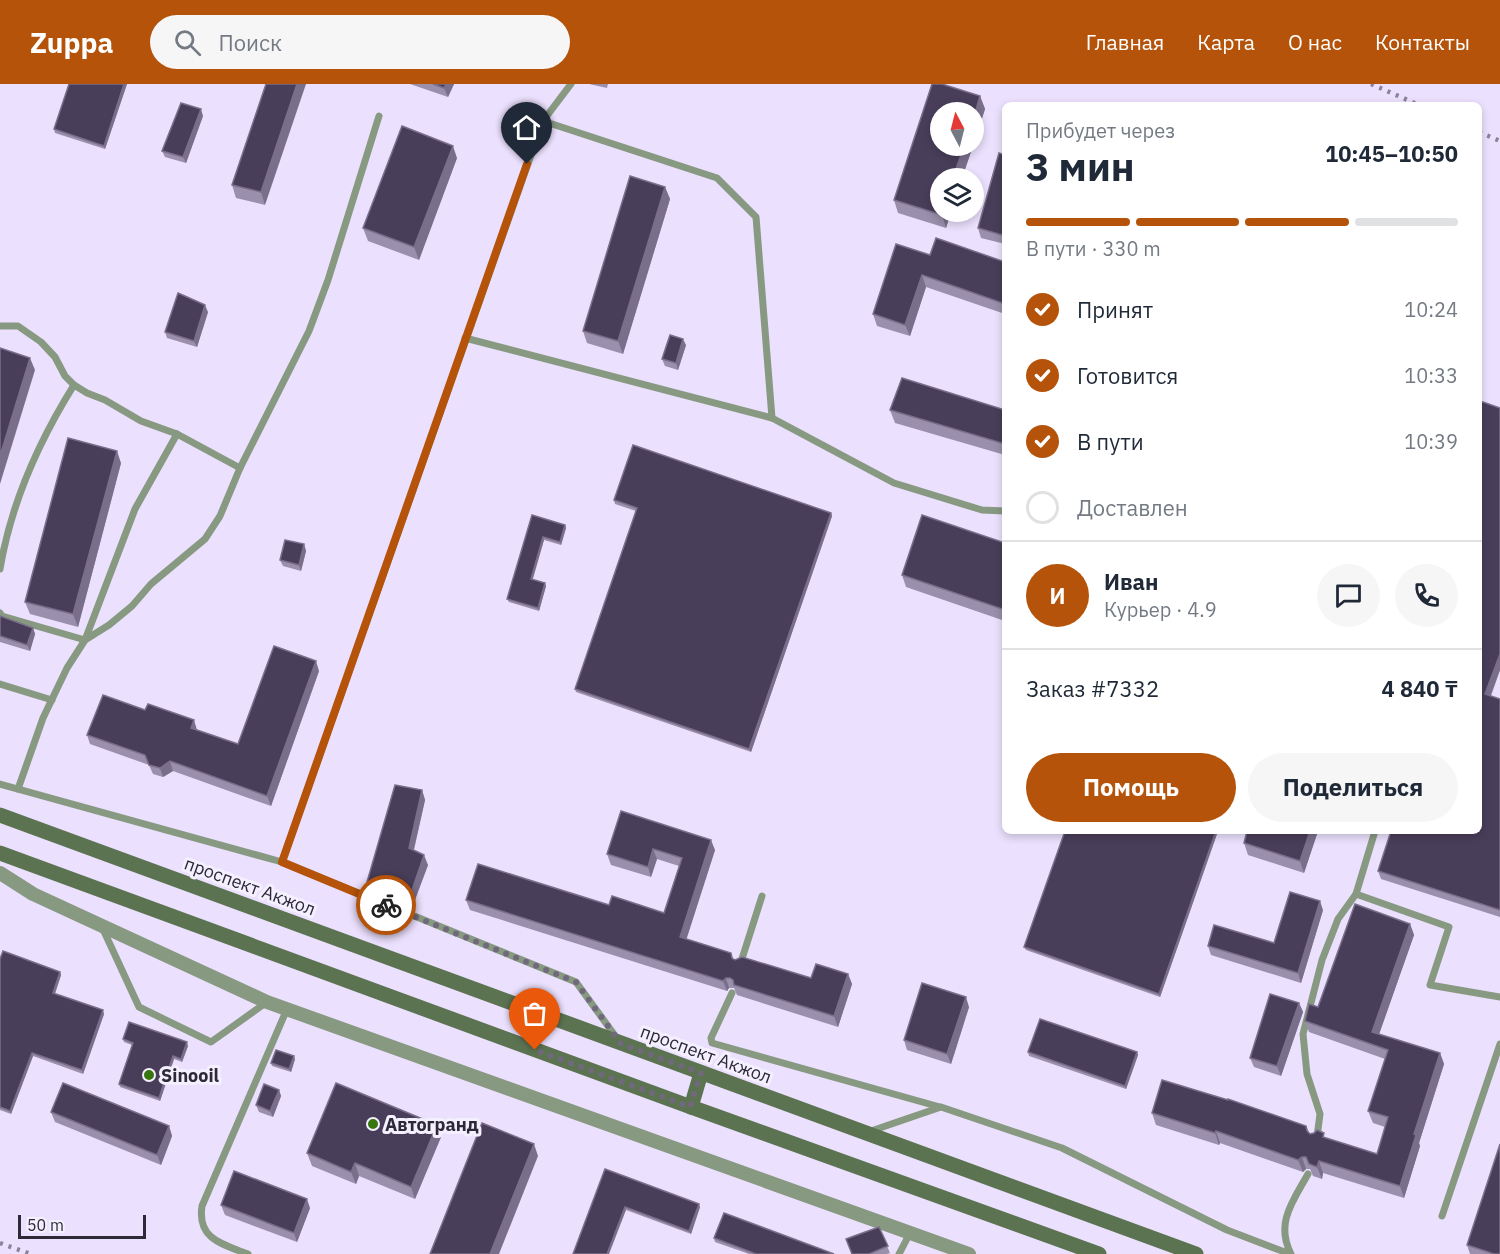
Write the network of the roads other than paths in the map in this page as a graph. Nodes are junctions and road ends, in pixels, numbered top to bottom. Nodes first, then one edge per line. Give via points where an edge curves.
1 (571, 84) edge
2 (379, 116) dead end
3 (543, 121) junction
4 (0, 326) edge
5 (465, 339) junction
6 (74, 385) junction
7 (772, 418) junction
8 (177, 435) junction
9 (240, 468) junction
10 (1002, 511) edge
11 (0, 569) edge
12 (0, 613) edge
13 (85, 639) junction
14 (0, 684) edge
15 (52, 700) junction
16 (0, 784) edge
17 (18, 789) junction
18 (0, 815) edge
19 (1374, 834) edge
20 (0, 853) edge
21 (282, 862) junction
22 (0, 873) edge
23 (1356, 894) junction
24 (762, 896) dead end
25 (101, 925) junction
26 (740, 965) edge
27 (732, 993) edge
28 (1500, 997) edge
29 (267, 1002) junction
30 (287, 1009) junction
31 (621, 1044) junction
32 (1500, 1044) edge
33 (701, 1073) junction
34 (690, 1107) junction
35 (941, 1107) junction
36 (865, 1133) junction
37 (1316, 1140) edge
38 (1308, 1174) edge
39 (1442, 1216) dead end
40 (910, 1233) junction
41 (248, 1254) edge
42 (899, 1254) edge
43 (969, 1254) edge
44 (1099, 1254) edge
45 (1196, 1254) edge
46 (1290, 1254) edge

1 - 3 lane
2 - 9 lane via 309,331
3 - 5 lane
3 - 7 lane via 717,178 756,217
4 - 6 lane via 18,326 41,342
5 - 7 lane
5 - 21 lane
6 - 8 lane via 141,421
6 - 11 lane via 55,415 20,494
7 - 10 lane via 894,483 982,510
8 - 9 lane
8 - 13 lane via 135,509
9 - 13 lane via 206,539 151,584 132,606
12 - 13 lane
13 - 15 lane
14 - 15 lane
15 - 17 lane
16 - 17 lane
17 - 21 lane
18 - 31 main road, проспект Акжол
19 - 23 lane
20 - 34 main road
21 - 31 lane via 576,982
22 - 25 street via 33,894
23 - 28 lane via 1449,927 1430,985
23 - 37 lane via 1338,919 1322,960 1303,1034 1307,1074 1320,1114
24 - 26 lane
25 - 29 street
25 - 29 lane via 139,1007 211,1042
27 - 35 lane via 712,1043
29 - 30 street
30 - 40 street
30 - 41 lane via 200,1217 210,1236
31 - 33 main road, проспект Акжол
32 - 39 lane
33 - 34 main road
33 - 36 main road, проспект Акжол
34 - 44 main road
35 - 36 lane
35 - 46 lane via 1062,1148 1227,1230
36 - 45 main road, проспект Акжол
38 - 46 lane via 1283,1231
40 - 42 lane
40 - 43 street

